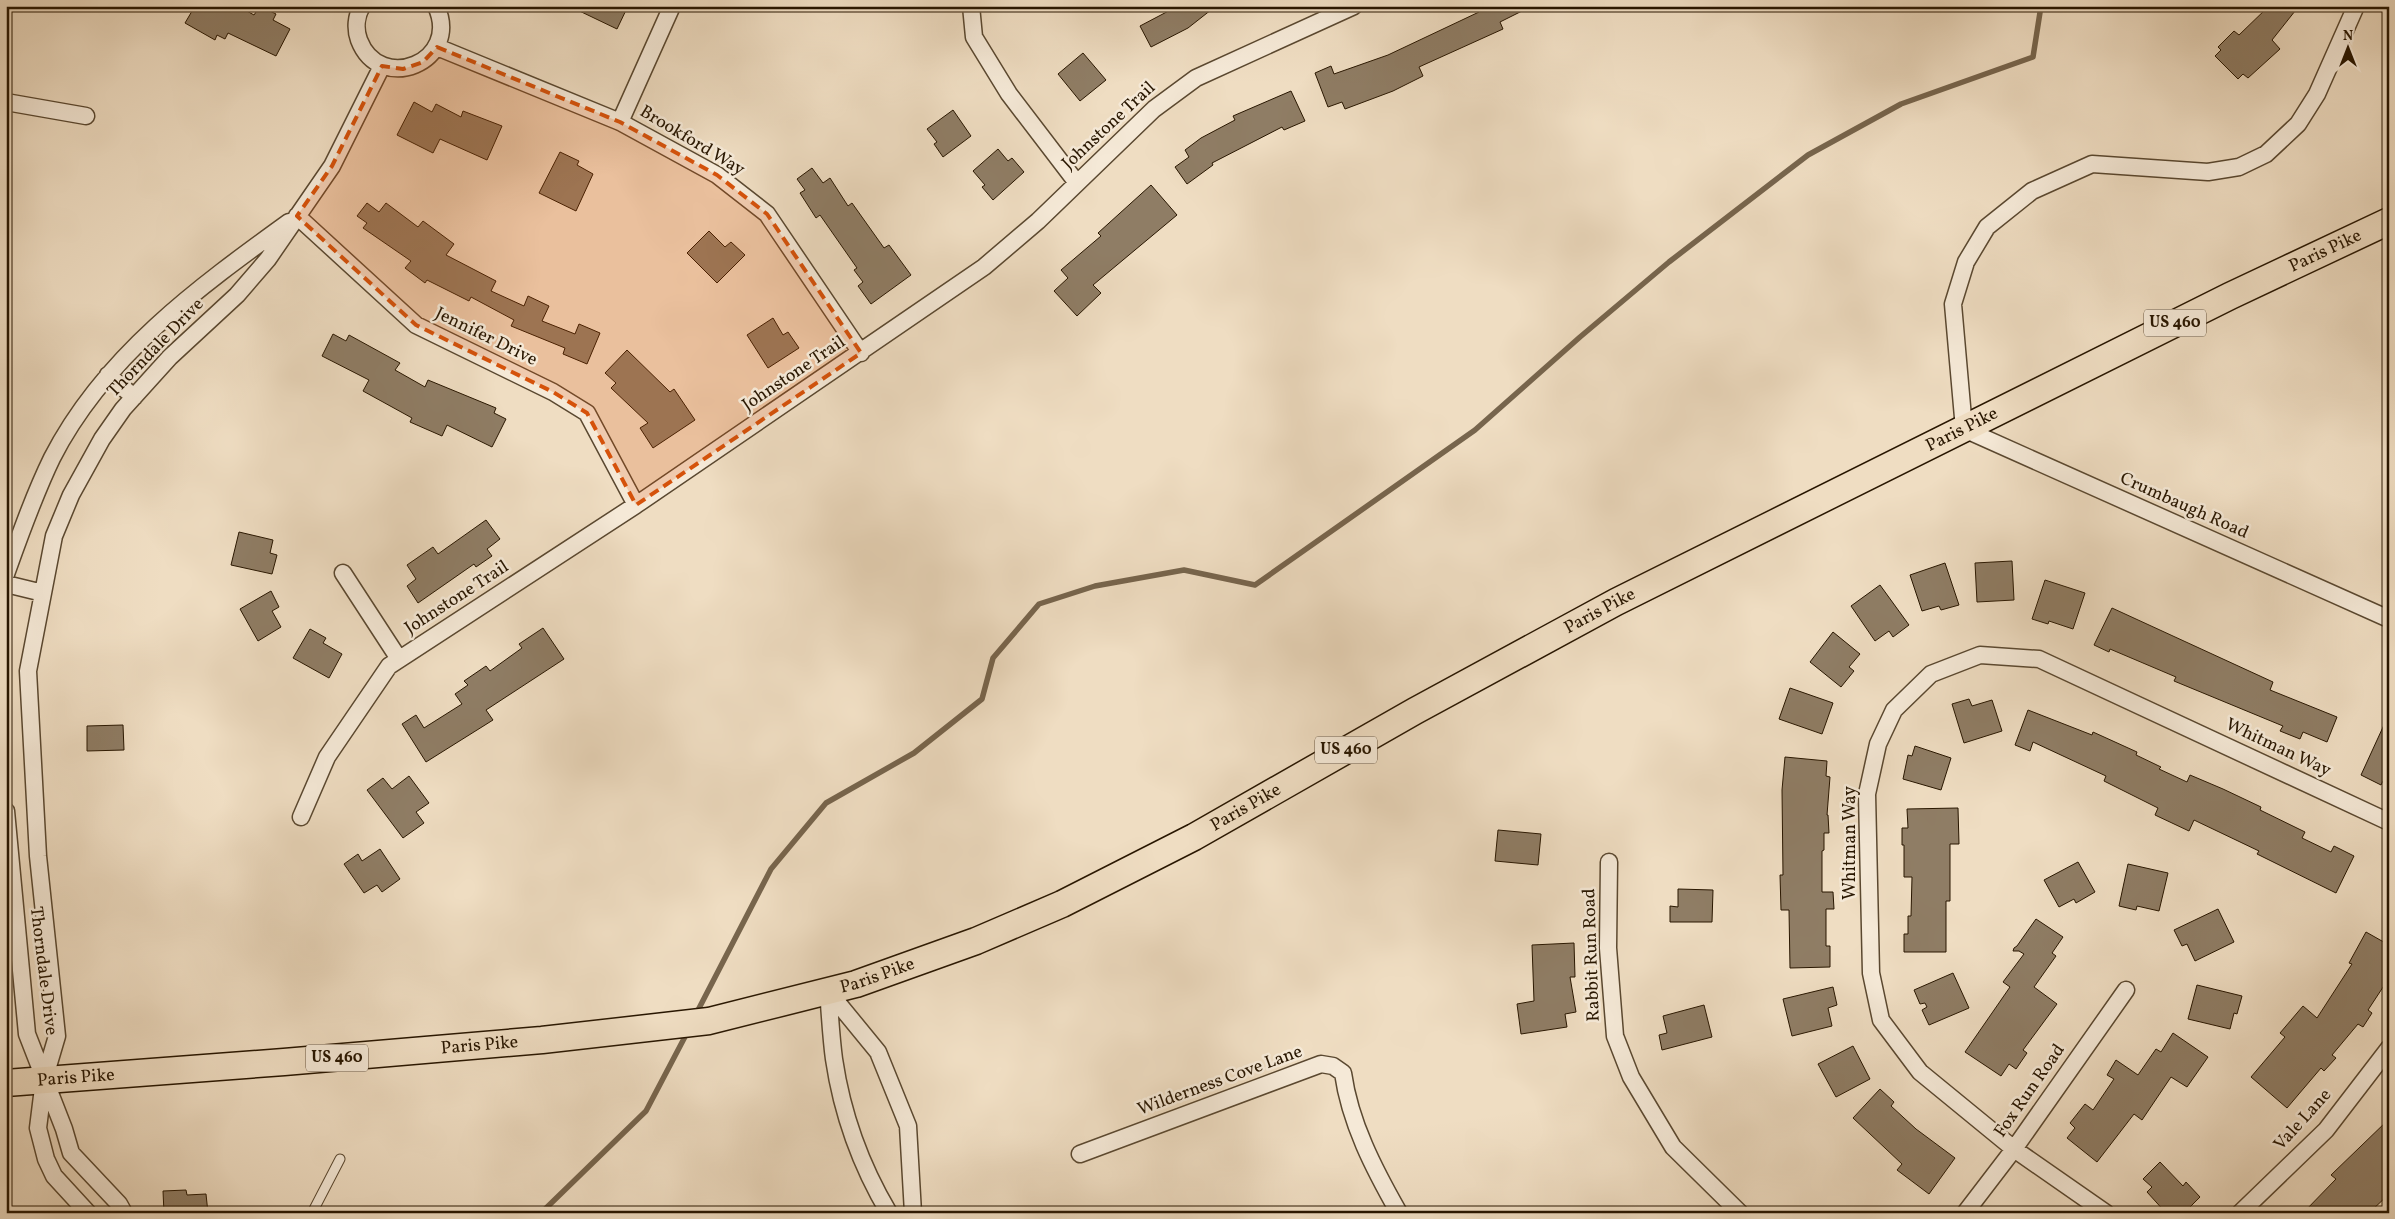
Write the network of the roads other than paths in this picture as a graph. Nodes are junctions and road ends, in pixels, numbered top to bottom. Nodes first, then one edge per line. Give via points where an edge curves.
1 (436, 6) edge
2 (672, 6) edge
3 (971, 6) edge
4 (1354, 6) edge
5 (2356, 6) edge
6 (360, 7) edge
7 (437, 47) junction
8 (382, 66) junction
9 (6, 102) edge
10 (86, 116) dead end
11 (620, 122) junction
12 (1078, 183) junction
13 (297, 216) junction
14 (2389, 222) edge
15 (860, 353) junction
16 (108, 375) junction
17 (134, 397) junction
18 (1964, 429) junction
19 (636, 505) junction
20 (343, 573) dead end
21 (6, 574) edge
22 (6, 584) edge
23 (43, 593) junction
24 (2389, 619) edge
25 (399, 659) junction
26 (6, 811) edge
27 (301, 817) dead end
28 (2389, 822) edge
29 (1609, 862) dead end
30 (2126, 990) dead end
31 (828, 991) junction
32 (2389, 1048) edge
33 (44, 1080) junction
34 (6, 1082) edge
35 (2014, 1149) junction
36 (1080, 1154) dead end
37 (340, 1159) dead end
38 (88, 1213) edge
39 (124, 1213) edge
40 (312, 1213) edge
41 (889, 1213) edge
42 (913, 1213) edge
43 (1399, 1213) edge
44 (1740, 1213) edge
45 (1965, 1213) edge
46 (2106, 1213) edge
47 (2240, 1213) edge

1 - 7 street via 441,16 442,31
2 - 11 street
3 - 12 street via 974,37 1009,94
4 - 12 street, Johnstone Trail via 1196,78 1154,109
5 - 18 street via 2317,94 2298,124 2266,154 2239,167 2208,172 2092,164 2032,191 1987,227 1966,262 1953,304
6 - 8 street via 356,21 359,41 370,58
7 - 8 street via 423,62 403,69
7 - 11 street, Brookford Way
8 - 13 street, Thorndale Drive via 332,166
9 - 10 street
11 - 15 street, Brookford Way via 717,175 767,214
12 - 15 street, Johnstone Trail via 984,268
13 - 16 street, Thorndale Drive via 145,334
13 - 17 street, Thorndale Drive via 268,259 237,295 170,357
13 - 19 street, Jennifer Drive via 416,325 553,392 587,413
14 - 18 main road, Paris Pike / US 460 via 2230,296
15 - 19 street, Johnstone Trail
16 - 17 street
16 - 21 street, Thorndale Drive via 84,406 53,457
17 - 23 street, Thorndale Drive via 102,439 70,495 54,536
18 - 24 street, Crumbaugh Road
18 - 31 main road, Paris Pike / US 460 via 1616,602 1414,711 1194,837 1062,904 976,941
19 - 25 street, Johnstone Trail
20 - 25 street
22 - 23 street
23 - 33 street, Thorndale Drive via 28,671 38,856 57,1036
25 - 27 street, Johnstone Trail via 389,666 326,757
26 - 33 street, Thorndale Drive via 27,1034
28 - 35 street, Whitman Way via 2039,658 1980,655 1931,674 1894,710 1878,744 1867,794 1871,973 1881,1020 1920,1072
29 - 44 street, Rabbit Run Road via 1608,948 1615,1036 1631,1077 1673,1147
30 - 35 street, Fox Run Road
31 - 33 main road, Paris Pike / US 460 via 709,1021 667,1027
31 - 41 street via 834,1060 849,1127
31 - 42 street via 878,1052 908,1126
32 - 47 street, Vale Lane via 2326,1130
33 - 34 main road, Paris Pike / US 460
33 - 38 street via 38,1128 46,1159 54,1176
33 - 39 street via 71,1153 120,1204
35 - 45 street, Fox Run Road
35 - 46 street, Whitman Way
36 - 43 street, Wilderness Cove Lane via 1321,1064 1333,1066 1343,1073 1371,1164
37 - 40 lane

